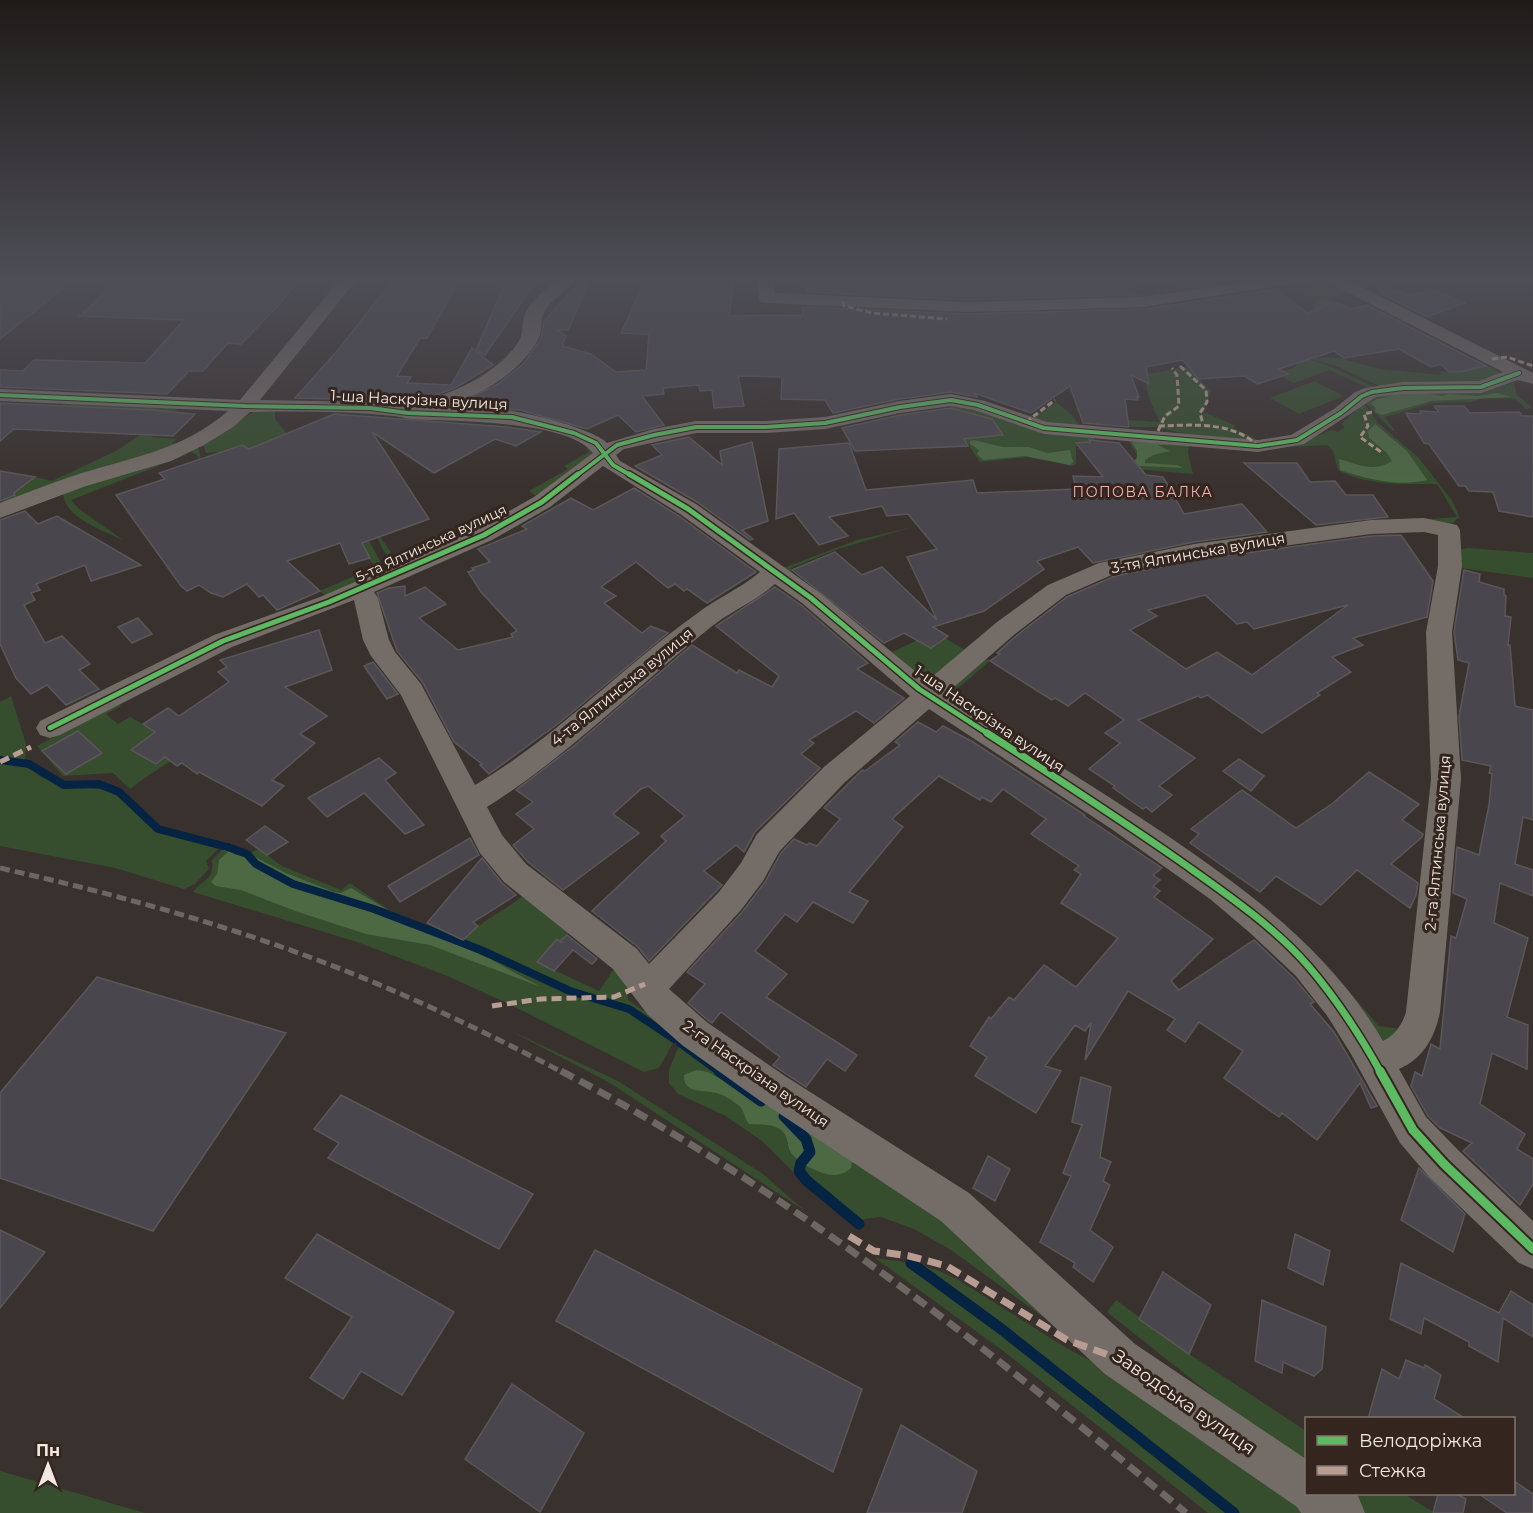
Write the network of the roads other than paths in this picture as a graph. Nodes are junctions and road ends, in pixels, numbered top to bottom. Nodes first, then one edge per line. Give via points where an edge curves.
1 (293, 348) edge
2 (523, 348) edge
3 (1468, 348) edge
4 (1526, 377) edge
5 (0, 394) edge
6 (245, 406) junction
7 (397, 410) junction
8 (604, 455) junction
9 (0, 511) edge
10 (1449, 530) joint
11 (774, 572) junction
12 (359, 589) junction
13 (928, 695) junction
14 (50, 728) dead end
15 (471, 802) junction
16 (648, 990) junction
17 (1375, 1060) junction
18 (989, 1236) joint
19 (1533, 1249) edge
20 (1305, 1486) edge
21 (1317, 1495) edge
22 (1341, 1513) edge

1 - 6 street
2 - 7 street via 487,379 430,406
3 - 4 street
4 - 8 street, 5-та Ялтинська вулиця via 1482,387 1372,392 1297,440 1258,446 1044,428 951,400 825,423 674,430 617,445
5 - 6 street, 1-ша Наскрізна вулиця
6 - 7 street, 1-ша Наскрізна вулиця
6 - 9 street via 198,441 164,457 78,481
7 - 8 street, 1-ша Наскрізна вулиця via 516,418 582,436 599,446
8 - 11 street, 1-ша Наскрізна вулиця via 613,465 693,512
8 - 12 street, 5-та Ялтинська вулиця via 542,502 493,530
10 - 13 street, 3-тя Ялтинська вулиця via 1419,525 1352,529 1156,557 1097,571 1057,590 1031,609
10 - 17 street, 2-га Ялтинська вулиця via 1450,566 1439,632 1446,779 1423,1012 1420,1026 1406,1047
11 - 13 street, 1-ша Наскрізна вулиця via 823,607
11 - 15 street, 4-та Ялтинська вулиця via 704,620 570,731
12 - 14 street, 5-та Ялтинська вулиця via 223,641
12 - 15 street, 2-га Наскрізна вулиця via 366,597 384,656 417,701
13 - 16 street, 3-тя Ялтинська вулиця via 862,748 789,819 764,847 752,872 730,901
13 - 17 street, 1-ша Наскрізна вулиця via 1121,820 1252,914 1317,976
15 - 16 street, 2-га Наскрізна вулиця via 496,850 515,873 625,959
16 - 18 street, 2-га Наскрізна вулиця via 718,1051 941,1198
17 - 19 street, 1-ша Наскрізна вулиця via 1413,1130
18 - 20 street, Заводська вулиця via 1120,1359
21 - 22 street

